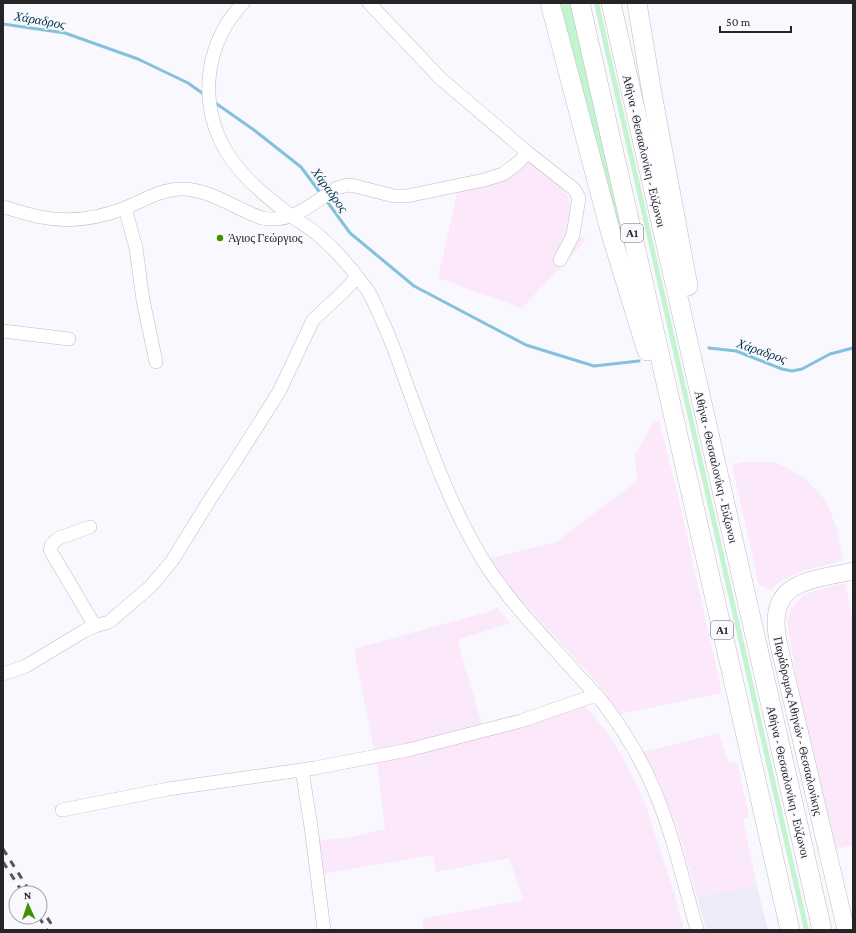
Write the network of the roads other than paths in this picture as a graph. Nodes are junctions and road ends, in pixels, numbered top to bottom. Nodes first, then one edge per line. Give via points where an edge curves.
1 (243, 3) edge
2 (369, 3) edge
3 (550, 3) edge
4 (580, 3) edge
5 (611, 3) edge
6 (637, 3) edge
7 (642, 3) edge
8 (641, 27) junction
9 (527, 152) junction
10 (3, 207) edge
11 (126, 208) junction
12 (292, 217) junction
13 (560, 260) dead end
14 (357, 277) junction
15 (3, 331) edge
16 (69, 339) dead end
17 (156, 362) dead end
18 (714, 458) junction
19 (684, 462) junction
20 (90, 527) dead end
21 (853, 572) edge
22 (95, 626) junction
23 (3, 674) edge
24 (596, 695) junction
25 (302, 770) junction
26 (62, 810) dead end
27 (324, 930) edge
28 (697, 930) edge
29 (790, 930) edge
30 (822, 930) edge
31 (846, 930) edge

1 - 12 street via 233,13 211,58 209,75 214,122 221,141 242,174
2 - 9 street via 441,79
3 - 19 highway via 611,234
4 - 19 highway, Α1
5 - 18 highway, Αθήνα - Θεσσαλονίκη - Εύζωνοι / Α1
6 - 8 highway
7 - 8 highway
8 - 18 highway via 701,361
9 - 12 street via 519,162 502,174 407,196 394,196 355,186 343,186
9 - 13 street via 574,189 579,198 574,235
10 - 11 street via 42,218 67,220 91,218
11 - 12 street via 164,191 180,189 209,195 262,218
11 - 17 street via 136,248 143,300
12 - 14 street via 316,233
14 - 22 street via 313,320 279,392 172,561 150,587 109,622
14 - 24 street via 370,294 387,331 448,493 473,543 507,594
15 - 16 street
18 - 30 highway, Αθήνα - Θεσσαλονίκη - Εύζωνοι / Α1
19 - 29 highway, Α1
20 - 22 street via 59,538 50,550
21 - 31 main road, Παράδρομος Αθηνών - Θεσσαλονίκης via 807,581 790,590 779,603 775,623
22 - 23 street via 84,630 26,666
24 - 25 street via 521,721 415,748
24 - 28 street via 626,736 656,793
25 - 26 street via 168,789
25 - 27 street

